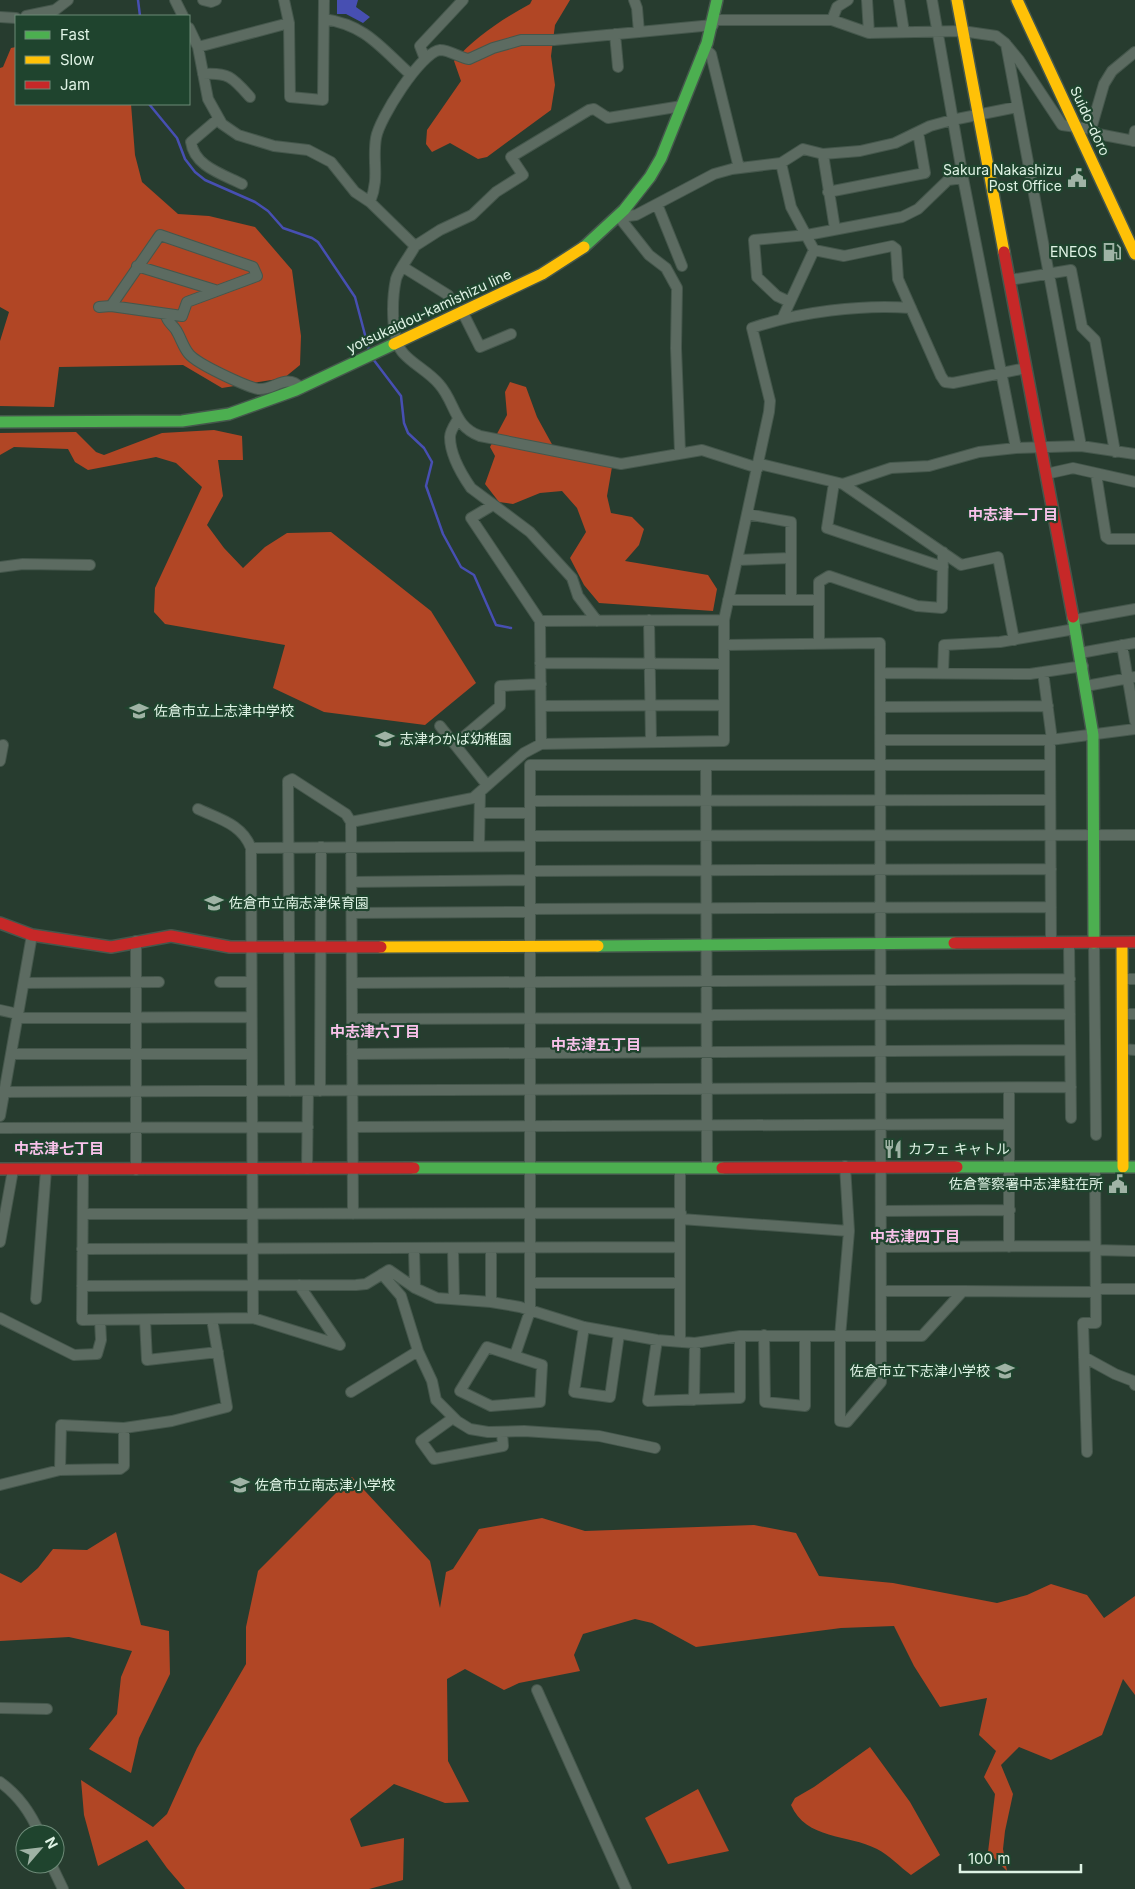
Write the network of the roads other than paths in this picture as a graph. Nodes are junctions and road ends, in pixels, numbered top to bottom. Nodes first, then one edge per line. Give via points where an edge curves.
1 (68, 0) edge
2 (176, 0) edge
3 (203, 0) edge
4 (216, 0) edge
5 (284, 0) edge
6 (324, 0) edge
7 (463, 0) edge
8 (634, 0) edge
9 (717, 0) edge
10 (848, 0) edge
11 (867, 0) edge
12 (899, 0) edge
13 (932, 0) edge
14 (957, 0) edge
15 (1017, 0) edge
16 (31, 15) edge
17 (183, 15) edge
18 (0, 17) edge
19 (15, 18) edge
20 (324, 19) junction
21 (832, 20) junction
22 (714, 22) junction
23 (288, 23) junction
24 (190, 30) edge
25 (962, 31) junction
26 (639, 32) junction
27 (904, 32) junction
28 (937, 32) junction
29 (869, 33) junction
30 (616, 34) junction
31 (1006, 43) junction
32 (198, 46) junction
33 (704, 48) junction
34 (1135, 52) edge
35 (424, 59) junction
36 (618, 67) dead end
37 (203, 74) junction
38 (412, 75) junction
39 (250, 97) dead end
40 (682, 106) junction
41 (1016, 107) junction
42 (978, 114) junction
43 (218, 119) junction
44 (952, 120) junction
45 (1077, 129) junction
46 (1091, 129) junction
47 (918, 132) junction
48 (1134, 137) edge
49 (823, 154) junction
50 (781, 163) junction
51 (739, 168) junction
52 (963, 178) junction
53 (242, 184) dead end
54 (828, 192) junction
55 (370, 202) junction
56 (657, 204) junction
57 (619, 217) junction
58 (835, 229) junction
59 (808, 235) junction
60 (415, 246) junction
61 (814, 250) junction
62 (1135, 254) edge
63 (137, 266) junction
64 (682, 266) dead end
65 (403, 267) junction
66 (1048, 274) junction
67 (1010, 280) junction
68 (215, 290) junction
69 (448, 295) dead end
70 (790, 302) junction
71 (111, 306) junction
72 (99, 308) dead end
73 (911, 308) junction
74 (462, 311) junction
75 (166, 314) junction
76 (783, 317) junction
77 (511, 334) dead end
78 (396, 343) junction
79 (1026, 368) junction
80 (1001, 373) junction
81 (301, 388) junction
82 (458, 419) junction
83 (0, 422) edge
84 (1081, 446) junction
85 (1041, 447) junction
86 (1016, 448) junction
87 (680, 452) junction
88 (1115, 452) junction
89 (1135, 454) edge
90 (759, 466) junction
91 (1046, 474) junction
92 (1096, 474) junction
93 (1135, 482) edge
94 (838, 483) junction
95 (493, 504) junction
96 (747, 514) junction
97 (1135, 540) edge
98 (943, 552) junction
99 (791, 558) junction
100 (738, 560) junction
101 (90, 564) dead end
102 (0, 567) edge
103 (943, 567) junction
104 (728, 600) junction
105 (792, 600) junction
106 (819, 600) junction
107 (1135, 609) edge
108 (649, 620) junction
109 (724, 620) junction
110 (540, 621) junction
111 (597, 621) junction
112 (1075, 625) junction
113 (1014, 640) junction
114 (1135, 643) edge
115 (819, 644) junction
116 (724, 645) junction
117 (1122, 645) junction
118 (1080, 653) junction
119 (540, 664) junction
120 (724, 664) junction
121 (650, 665) junction
122 (1083, 666) junction
123 (880, 672) junction
124 (1042, 672) junction
125 (943, 673) junction
126 (1131, 678) edge
127 (541, 684) junction
128 (1086, 686) junction
129 (724, 705) junction
130 (541, 706) junction
131 (649, 706) junction
132 (1048, 706) junction
133 (880, 707) junction
134 (1135, 721) edge
135 (440, 726) dead end
136 (1135, 730) edge
137 (1094, 735) junction
138 (880, 740) junction
139 (1051, 740) junction
140 (651, 742) junction
141 (455, 744) junction
142 (541, 744) junction
143 (3, 745) dead end
144 (0, 761) edge
145 (1050, 765) junction
146 (706, 766) junction
147 (880, 766) junction
148 (484, 789) junction
149 (881, 800) junction
150 (1050, 800) junction
151 (707, 801) junction
152 (530, 802) junction
153 (198, 809) dead end
154 (480, 813) junction
155 (530, 813) junction
156 (351, 822) junction
157 (1051, 835) junction
158 (1095, 835) junction
159 (1135, 835) edge
160 (707, 836) junction
161 (881, 836) junction
162 (530, 841) junction
163 (479, 846) junction
164 (321, 847) junction
165 (352, 847) junction
166 (251, 848) junction
167 (288, 848) junction
168 (1051, 869) junction
169 (707, 870) junction
170 (881, 870) junction
171 (530, 875) junction
172 (352, 882) junction
173 (881, 906) junction
174 (1051, 907) junction
175 (707, 908) junction
176 (530, 910) junction
177 (352, 913) junction
178 (0, 923) edge
179 (32, 935) junction
180 (136, 941) junction
181 (1135, 942) edge
182 (881, 943) junction
183 (1051, 943) junction
184 (1070, 943) junction
185 (1094, 943) junction
186 (1122, 943) junction
187 (530, 944) junction
188 (707, 944) junction
189 (352, 946) junction
190 (288, 947) junction
191 (321, 947) junction
192 (251, 948) junction
193 (881, 979) junction
194 (1070, 979) junction
195 (1122, 979) junction
196 (1135, 979) edge
197 (136, 982) junction
198 (159, 982) dead end
199 (220, 982) dead end
200 (251, 982) junction
201 (707, 982) junction
202 (24, 983) junction
203 (352, 983) junction
204 (530, 984) junction
205 (0, 1010) edge
206 (881, 1014) junction
207 (1070, 1014) junction
208 (1122, 1014) junction
209 (1135, 1014) edge
210 (18, 1016) junction
211 (136, 1017) junction
212 (251, 1017) junction
213 (707, 1018) junction
214 (352, 1019) junction
215 (530, 1020) junction
216 (1122, 1049) junction
217 (1070, 1050) junction
218 (1135, 1050) edge
219 (881, 1051) junction
220 (707, 1052) junction
221 (11, 1054) junction
222 (137, 1054) junction
223 (251, 1054) junction
224 (352, 1054) junction
225 (530, 1054) junction
226 (1070, 1087) junction
227 (882, 1088) junction
228 (1010, 1088) junction
229 (707, 1089) junction
230 (530, 1090) junction
231 (252, 1091) junction
232 (290, 1091) junction
233 (308, 1091) junction
234 (320, 1091) junction
235 (353, 1091) junction
236 (4, 1092) junction
237 (137, 1092) junction
238 (0, 1116) edge
239 (1071, 1118) dead end
240 (882, 1124) junction
241 (1009, 1124) junction
242 (707, 1125) junction
243 (530, 1126) junction
244 (252, 1127) junction
245 (308, 1127) junction
246 (353, 1127) junction
247 (0, 1128) edge
248 (136, 1128) junction
249 (1096, 1135) dead end
250 (845, 1166) junction
251 (1009, 1166) junction
252 (1129, 1167) edge
253 (707, 1168) junction
254 (882, 1168) junction
255 (1095, 1168) junction
256 (0, 1169) edge
257 (83, 1169) junction
258 (307, 1169) junction
259 (353, 1169) junction
260 (530, 1169) junction
261 (680, 1169) junction
262 (14, 1170) junction
263 (46, 1170) junction
264 (136, 1170) junction
265 (252, 1170) junction
266 (1010, 1210) junction
267 (882, 1211) junction
268 (530, 1213) junction
269 (82, 1214) junction
270 (253, 1214) junction
271 (353, 1214) junction
272 (681, 1216) junction
273 (848, 1231) junction
274 (0, 1242) edge
275 (680, 1247) junction
276 (882, 1247) junction
277 (1009, 1247) junction
278 (453, 1248) junction
279 (491, 1248) junction
280 (530, 1248) junction
281 (1096, 1248) junction
282 (82, 1249) junction
283 (253, 1249) junction
284 (414, 1249) junction
285 (1135, 1250) edge
286 (382, 1274) junction
287 (530, 1283) junction
288 (680, 1283) junction
289 (300, 1284) junction
290 (82, 1286) junction
291 (253, 1286) junction
292 (416, 1288) junction
293 (1135, 1289) edge
294 (882, 1291) junction
295 (963, 1291) junction
296 (1096, 1291) junction
297 (454, 1298) junction
298 (36, 1299) dead end
299 (491, 1302) junction
300 (530, 1311) junction
301 (0, 1318) edge
302 (253, 1318) junction
303 (212, 1319) junction
304 (100, 1320) junction
305 (145, 1320) junction
306 (584, 1327) junction
307 (619, 1334) junction
308 (764, 1335) junction
309 (740, 1336) junction
310 (805, 1336) junction
311 (840, 1337) junction
312 (882, 1337) junction
313 (657, 1340) junction
314 (680, 1342) junction
315 (695, 1343) junction
316 (418, 1351) junction
317 (218, 1352) junction
318 (515, 1355) junction
319 (1084, 1357) junction
320 (1135, 1385) edge
321 (351, 1392) dead end
322 (694, 1400) junction
323 (453, 1418) junction
324 (124, 1428) junction
325 (502, 1432) junction
326 (656, 1448) dead end
327 (1087, 1452) dead end
328 (60, 1470) junction
329 (0, 1485) edge
330 (537, 1690) dead end
331 (0, 1708) edge
332 (47, 1709) dead end
333 (0, 1782) edge
334 (35, 1824) edge
335 (56, 1874) edge
336 (63, 1889) edge
337 (626, 1889) edge

1 - 16 street via 55,10
2 - 17 street
3 - 4 street
5 - 23 street
6 - 20 street
7 - 35 street via 420,46
8 - 26 street
9 - 22 street, yotsukaidou-kamishizu line
10 - 21 street via 837,7
11 - 29 street
12 - 27 street
13 - 28 street
14 - 25 street
15 - 45 street, Suido-doro
18 - 19 street
20 - 23 street via 323,100 290,97
20 - 38 street via 344,22 362,30
21 - 22 street
21 - 29 street
22 - 26 street
22 - 33 street, yotsukaidou-kamishizu line
23 - 32 street
24 - 32 street
25 - 28 street
25 - 31 street via 991,34
25 - 42 street
26 - 30 street
27 - 28 street
27 - 29 street
28 - 44 street
30 - 35 street via 521,40 470,59 439,50
30 - 36 street
31 - 41 street
31 - 45 street via 1062,125
32 - 37 street
33 - 40 street, yotsukaidou-kamishizu line
33 - 51 street via 711,54
34 - 46 street via 1112,72 1104,84
35 - 38 street
37 - 39 street via 221,73 232,78
37 - 43 street via 208,99
38 - 55 street via 378,129 376,187
40 - 57 street, yotsukaidou-kamishizu line via 661,158
40 - 60 street via 608,118 594,109 589,110 511,157 523,175 496,192 472,215
41 - 42 street
41 - 66 street
42 - 44 street
42 - 67 street
43 - 53 street via 191,142 192,151 200,162
43 - 55 street via 238,135 319,155 331,162 355,192
44 - 47 street
44 - 52 street
45 - 46 street
45 - 62 street, Suido-doro
46 - 48 street via 1098,134
47 - 49 street via 895,143 860,151
47 - 54 street via 925,173
49 - 50 street via 803,149
49 - 54 street
50 - 51 street
50 - 59 street via 791,207
51 - 56 street via 714,174
52 - 58 street via 948,180 925,204 906,216
52 - 80 street
54 - 58 street
55 - 60 street
56 - 57 street via 636,215
56 - 64 street
57 - 74 street, yotsukaidou-kamishizu line via 567,260
57 - 87 street via 649,255 666,268 677,288
58 - 59 street
59 - 61 street
59 - 70 street via 754,240 757,277 777,296
60 - 65 street
61 - 70 street
61 - 73 street via 844,256 892,246 896,249 898,279
63 - 68 street
63 - 68 street via 160,235 254,268 257,276
63 - 71 street
65 - 69 street
65 - 78 street via 396,278 393,308
66 - 67 street
66 - 84 street
66 - 88 street via 1071,270 1082,327 1095,340
67 - 79 street
68 - 75 street via 187,302 182,316
70 - 76 street
71 - 72 street
71 - 75 street
73 - 76 street via 888,306
73 - 80 street via 945,382
74 - 77 street via 480,347
74 - 78 street, yotsukaidou-kamishizu line
75 - 81 street via 183,346 199,363 255,388 266,388 284,381 298,384
76 - 90 street via 752,328 770,401
78 - 81 street, yotsukaidou-kamishizu line
78 - 82 street via 439,384
79 - 80 street
79 - 85 street
80 - 86 street
81 - 83 street, yotsukaidou-kamishizu line via 250,408 198,421
82 - 87 street via 470,432 480,436 621,464
82 - 95 street via 450,435 452,448 471,488
84 - 85 street
84 - 88 street
85 - 86 street
85 - 91 street
86 - 94 street via 979,452 929,466 891,468
87 - 90 street via 702,450
88 - 89 street
90 - 94 street
90 - 96 street
91 - 92 street via 1073,468
91 - 112 street
92 - 93 street
92 - 97 street via 1106,537
94 - 98 street
94 - 103 street via 827,528
95 - 110 street via 471,518
95 - 111 street via 530,532 572,578 578,596
96 - 99 street via 791,522
96 - 100 street
98 - 103 street
98 - 113 street via 961,565 998,557
99 - 100 street
99 - 105 street
100 - 104 street
101 - 102 street
103 - 106 street via 942,608 917,606 829,576 819,582
104 - 105 street
104 - 109 street
105 - 106 street
106 - 115 street
107 - 112 street
108 - 109 street
108 - 111 street
108 - 121 street
109 - 116 street
110 - 111 street
110 - 119 street
112 - 113 street
112 - 118 street
113 - 125 street via 944,645
114 - 117 street
115 - 116 street
115 - 123 street via 880,643
116 - 120 street
117 - 118 street
117 - 126 street
118 - 122 street
119 - 121 street
119 - 127 street
120 - 121 street
120 - 129 street
121 - 131 street
122 - 124 street
122 - 128 street
123 - 125 street
123 - 133 street
124 - 125 street
124 - 132 street
126 - 128 street
126 - 134 street
127 - 130 street
127 - 141 street via 500,686 500,706
128 - 137 street
129 - 131 street
129 - 140 street via 724,741
130 - 131 street
130 - 142 street
131 - 140 street
132 - 133 street
132 - 139 street
133 - 138 street
135 - 141 street
136 - 137 street
137 - 139 street
137 - 158 street
138 - 139 street
138 - 147 street
139 - 145 street
140 - 142 street
141 - 148 street
142 - 148 street via 524,753
143 - 144 street
145 - 147 street
145 - 150 street
146 - 147 street
146 - 151 street
146 - 152 street via 530,765
147 - 149 street
148 - 154 street
148 - 156 street via 473,798
149 - 150 street
149 - 151 street
149 - 161 street
150 - 157 street
151 - 152 street
151 - 160 street
152 - 155 street
153 - 166 street via 236,826
154 - 155 street
154 - 163 street
155 - 162 street
156 - 165 street
156 - 167 street via 346,814 292,779 288,781
157 - 158 street
157 - 161 street
157 - 168 street
158 - 159 street
158 - 185 street
160 - 161 street
160 - 162 street
160 - 169 street
161 - 170 street
162 - 163 street
162 - 171 street
163 - 165 street
164 - 165 street
164 - 167 street
164 - 191 street
165 - 172 street
166 - 167 street
166 - 192 street
167 - 190 street
168 - 170 street
168 - 174 street
169 - 170 street
169 - 171 street
169 - 175 street
170 - 173 street
171 - 172 street
171 - 176 street
172 - 177 street
173 - 174 street
173 - 175 street
173 - 182 street
174 - 183 street
175 - 176 street
175 - 188 street
176 - 177 street
176 - 187 street
177 - 189 street
178 - 179 street
179 - 180 street via 111,947
179 - 202 street
180 - 192 street via 170,936 230,948
180 - 197 street
181 - 186 street
182 - 183 street
182 - 188 street
182 - 193 street
183 - 184 street
184 - 185 street
184 - 194 street
185 - 186 street
185 - 249 street
186 - 195 street
187 - 188 street
187 - 189 street
187 - 204 street
188 - 201 street
189 - 191 street
189 - 203 street
190 - 191 street
190 - 192 street
190 - 232 street
191 - 234 street
192 - 200 street
193 - 194 street
193 - 201 street
193 - 206 street
194 - 207 street
195 - 196 street
195 - 208 street
197 - 198 street
197 - 202 street
197 - 211 street
199 - 200 street
200 - 212 street
201 - 204 street
201 - 213 street
202 - 210 street
203 - 204 street
203 - 214 street
204 - 215 street
205 - 210 street
206 - 207 street
206 - 213 street via 713,1015
206 - 219 street
207 - 217 street
208 - 209 street
208 - 216 street
210 - 211 street
210 - 221 street
211 - 212 street
211 - 222 street
212 - 223 street
213 - 215 street
213 - 220 street
214 - 215 street
214 - 224 street
215 - 225 street
216 - 218 street
216 - 252 street
217 - 219 street
217 - 226 street
219 - 220 street
219 - 227 street
220 - 225 street
220 - 229 street
221 - 222 street
221 - 236 street
222 - 223 street
222 - 237 street
223 - 231 street
224 - 225 street
224 - 235 street
225 - 230 street
226 - 228 street
226 - 239 street
227 - 228 street
227 - 229 street
227 - 240 street
228 - 241 street
229 - 230 street
229 - 242 street
230 - 235 street
230 - 243 street
231 - 232 street
231 - 237 street
231 - 244 street
232 - 233 street
233 - 234 street
233 - 245 street
234 - 235 street
235 - 246 street
236 - 237 street
236 - 238 street
237 - 248 street
240 - 241 street
240 - 242 street
240 - 254 street
241 - 251 street
242 - 243 street
242 - 253 street
243 - 246 street
243 - 260 street
244 - 245 street
244 - 248 street
244 - 265 street
245 - 258 street
246 - 259 street
247 - 248 street
248 - 264 street
250 - 253 street
250 - 254 street
250 - 273 street
251 - 254 street
251 - 255 street
251 - 266 street
252 - 255 street
253 - 261 street
254 - 267 street
255 - 281 street
256 - 262 street
257 - 263 street
257 - 264 street
257 - 269 street
258 - 259 street
258 - 265 street
259 - 260 street
259 - 271 street
260 - 261 street
260 - 268 street
261 - 272 street
262 - 263 street
262 - 274 street
263 - 298 street
264 - 265 street
265 - 270 street
266 - 267 street
266 - 277 street
267 - 276 street
268 - 271 street
268 - 272 street
268 - 280 street
269 - 270 street
269 - 282 street
270 - 271 street
270 - 283 street
272 - 273 street
272 - 275 street
273 - 311 street
275 - 280 street
275 - 288 street
276 - 277 street
276 - 294 street
277 - 281 street
278 - 279 street
278 - 284 street
278 - 297 street
279 - 280 street
279 - 299 street
280 - 287 street
281 - 285 street
281 - 296 street
282 - 283 street
282 - 290 street
283 - 284 street
283 - 291 street
284 - 292 street
286 - 289 street via 361,1284
286 - 292 street via 389,1270
286 - 316 street via 401,1296
287 - 288 street
287 - 300 street
288 - 314 street
289 - 291 street
289 - 302 street via 340,1344
290 - 291 street
290 - 304 street via 82,1320
291 - 302 street
292 - 297 street via 437,1298
293 - 296 street
294 - 295 street
294 - 312 street
295 - 296 street
295 - 312 street via 922,1336
296 - 319 street via 1096,1323 1083,1323
297 - 299 street
299 - 300 street
300 - 306 street
300 - 318 street
301 - 304 street via 74,1355 98,1354
302 - 303 street
303 - 305 street
303 - 317 street
304 - 305 street
305 - 317 street via 148,1360
306 - 307 street
306 - 307 street via 574,1392 610,1396
307 - 313 street
308 - 309 street
308 - 310 street
308 - 310 street via 765,1402 805,1406
309 - 315 street
309 - 322 street via 740,1398
310 - 311 street
311 - 312 street
311 - 312 street via 840,1421 847,1422 881,1382
313 - 314 street
313 - 322 street via 648,1401
314 - 315 street
315 - 322 street
316 - 321 street
316 - 323 street via 432,1381 436,1400
317 - 324 street via 227,1407 172,1421
318 - 318 street via 542,1365 540,1402 490,1406 460,1391 487,1347
319 - 320 street via 1133,1381
319 - 327 street
323 - 325 street via 470,1429
323 - 325 street via 422,1441 434,1459 503,1446
324 - 328 street via 124,1466 120,1469
324 - 328 street via 61,1425
325 - 326 street via 599,1436
328 - 329 street
330 - 337 street
331 - 332 street
333 - 334 street via 15,1794
335 - 336 street

